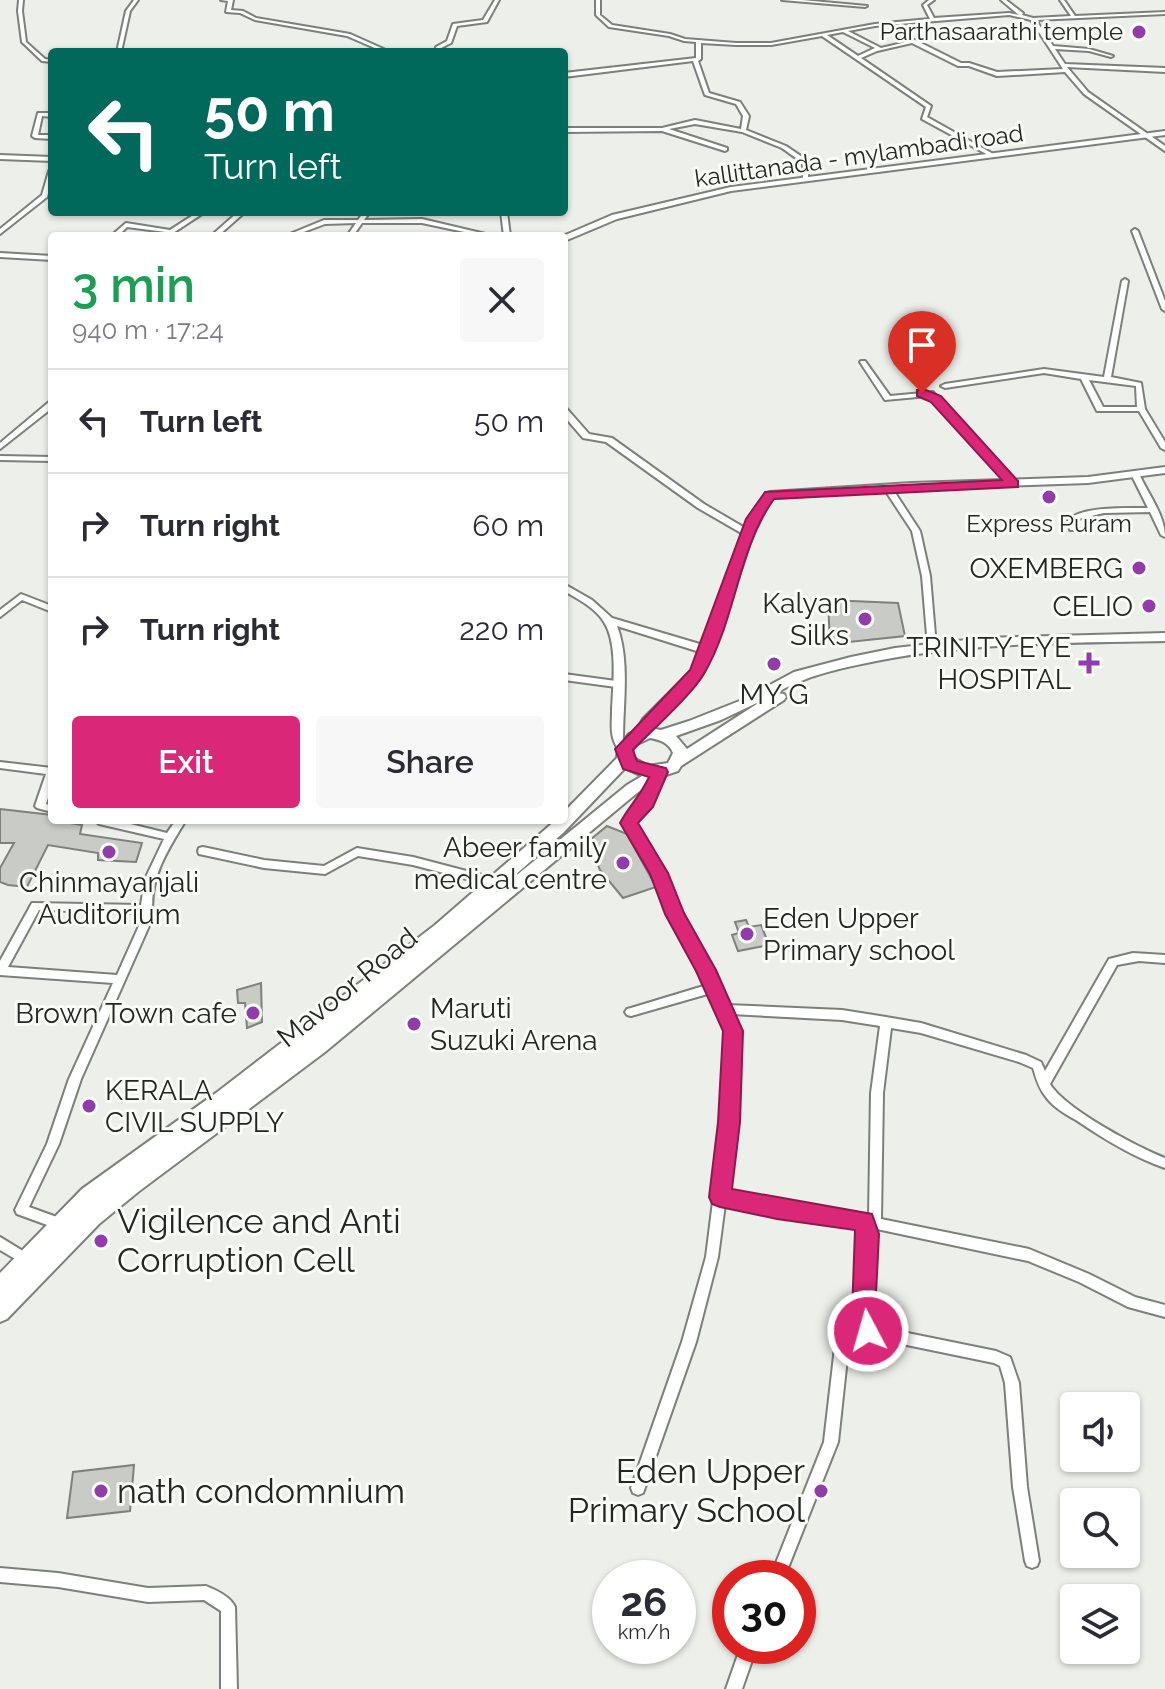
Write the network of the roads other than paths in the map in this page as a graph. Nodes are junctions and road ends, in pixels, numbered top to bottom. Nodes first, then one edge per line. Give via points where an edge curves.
1 (21, 0) edge
2 (136, 0) edge
3 (223, 0) edge
4 (497, 0) edge
5 (598, 0) edge
6 (784, 0) edge
7 (932, 0) edge
8 (1003, 0) edge
9 (1062, 0) edge
10 (865, 3) edge
11 (1165, 13) edge
12 (1022, 15) junction
13 (1073, 15) junction
14 (1033, 19) junction
15 (933, 20) junction
16 (875, 25) junction
17 (844, 31) junction
18 (824, 35) junction
19 (698, 41) junction
20 (1086, 41) dead end
21 (1053, 47) junction
22 (120, 48) edge
23 (379, 48) edge
24 (438, 48) edge
25 (879, 50) junction
26 (1089, 50) junction
27 (1111, 56) dead end
28 (860, 57) junction
29 (48, 60) edge
30 (695, 60) junction
31 (1065, 67) junction
32 (1165, 70) edge
33 (568, 75) edge
34 (48, 115) edge
35 (662, 129) junction
36 (568, 130) edge
37 (743, 131) junction
38 (1165, 133) edge
39 (1149, 136) junction
40 (48, 137) edge
41 (725, 149) dead end
42 (1165, 149) edge
43 (992, 155) junction
44 (0, 157) edge
45 (48, 159) edge
46 (806, 180) junction
47 (48, 185) edge
48 (196, 216) edge
49 (236, 216) edge
50 (363, 216) edge
51 (357, 223) junction
52 (1135, 231) dead end
53 (0, 232) edge
54 (118, 232) edge
55 (171, 232) edge
56 (171, 232) edge
57 (218, 232) edge
58 (298, 232) edge
59 (352, 232) edge
60 (473, 232) edge
61 (568, 236) edge
62 (0, 255) edge
63 (48, 258) edge
64 (1125, 281) dead end
65 (1165, 309) edge
66 (863, 362) dead end
67 (1084, 377) junction
68 (1107, 379) junction
69 (945, 386) dead end
70 (48, 407) edge
71 (1141, 409) junction
72 (568, 416) edge
73 (0, 447) edge
74 (1165, 448) edge
75 (0, 458) edge
76 (48, 459) edge
77 (1165, 470) edge
78 (1136, 476) junction
79 (1013, 484) junction
80 (887, 487) junction
81 (1153, 510) junction
82 (1073, 528) dead end
83 (748, 533) junction
84 (1165, 535) edge
85 (568, 590) edge
86 (48, 607) edge
87 (0, 614) edge
88 (610, 621) junction
89 (1165, 637) edge
90 (1165, 645) edge
91 (932, 647) junction
92 (706, 650) junction
93 (568, 678) edge
94 (616, 684) junction
95 (640, 735) junction
96 (661, 735) junction
97 (624, 754) junction
98 (678, 762) junction
99 (0, 765) edge
100 (48, 771) edge
101 (660, 772) junction
102 (48, 783) edge
103 (48, 808) edge
104 (568, 810) edge
105 (115, 824) edge
106 (178, 824) edge
107 (554, 824) edge
108 (169, 837) junction
109 (203, 851) dead end
110 (497, 883) junction
111 (146, 909) junction
112 (1165, 959) edge
113 (118, 979) junction
114 (713, 988) junction
115 (723, 1009) junction
116 (631, 1012) dead end
117 (886, 1022) junction
118 (1045, 1082) junction
119 (1165, 1163) edge
120 (720, 1197) junction
121 (869, 1222) junction
122 (61, 1224) junction
123 (0, 1243) edge
124 (27, 1260) junction
125 (0, 1287) edge
126 (1165, 1311) edge
127 (0, 1312) edge
128 (868, 1331) junction
129 (638, 1488) dead end
130 (784, 1560) edge
131 (1032, 1561) dead end
132 (0, 1575) edge
133 (743, 1664) edge
134 (229, 1689) edge
135 (734, 1689) edge

1 - 29 street via 24,42
2 - 22 street via 128,11
3 - 23 street via 231,0 228,11 348,35
4 - 24 street via 485,21 455,25 449,45
5 - 19 street via 598,15 611,26
6 - 10 street
7 - 15 street via 925,5
8 - 12 street
9 - 13 street
10 - 16 street
11 - 13 street
12 - 14 street
12 - 15 street
13 - 14 street
14 - 21 street
15 - 16 street
16 - 17 street
17 - 18 street
17 - 25 street
18 - 19 street via 771,44
18 - 28 street
19 - 30 street
20 - 26 street
21 - 26 street
21 - 31 street
25 - 28 street
25 - 31 street via 913,41 960,65 997,74
26 - 27 street
28 - 43 street via 929,107 924,118
30 - 33 street
30 - 37 street via 707,94 738,103 746,116
31 - 32 street
31 - 39 street via 1086,93
34 - 40 street via 40,114 35,136
35 - 36 street
35 - 37 street via 695,122
35 - 41 street
37 - 46 street via 806,162
38 - 39 street, kallittanada - mylambadi road
39 - 42 street
39 - 43 street, kallittanada - mylambadi road
43 - 46 street, kallittanada - mylambadi road
44 - 45 street
46 - 61 street, kallittanada - mylambadi road via 731,189 615,217
47 - 53 street via 45,196
48 - 55 street
49 - 57 street
50 - 51 street
51 - 58 street via 324,222
51 - 59 street
51 - 60 street via 422,221
52 - 65 street
54 - 56 street via 126,225
62 - 63 street
64 - 68 street
66 - 79 street via 888,398 930,394
67 - 68 street
67 - 69 street via 1044,371
67 - 71 street via 1100,409
68 - 71 street via 1139,384
70 - 73 street
71 - 74 street
72 - 83 street via 586,436 609,440
75 - 76 street
77 - 78 street
78 - 79 street
78 - 81 street
79 - 80 street
80 - 83 street via 770,495
80 - 91 street via 916,531
81 - 82 street via 1085,514 1072,520
81 - 84 street
83 - 92 street
85 - 88 street
86 - 87 street via 21,597
88 - 92 street
88 - 94 street via 616,640
89 - 91 main road
90 - 98 main road, Mavoor Road via 982,651 853,669 797,686
91 - 96 main road via 803,674 718,716
92 - 95 street via 697,672
93 - 94 street
94 - 97 street via 617,739
95 - 96 main road
95 - 97 main road, Mavoor Road via 628,742
96 - 98 main road via 678,744
97 - 101 main road via 639,770
97 - 104 main road, Mavoor Road
98 - 101 main road, Mavoor Road
99 - 100 street
101 - 114 street via 629,823 659,873
101 - 127 main road, Mavoor Road via 632,789 319,1047 131,1186
102 - 103 street via 40,806
105 - 108 street
106 - 108 street
107 - 110 main road, Mavoor Road
108 - 111 street via 144,900
109 - 110 street via 325,870 357,852
110 - 122 main road, Mavoor Road via 369,988 89,1195
111 - 113 street via 148,917
111 - 113 street via 36,906 0,971
112 - 118 street via 1141,955 1113,962
113 - 122 street via 21,1210
114 - 115 street
114 - 116 street
115 - 117 street
115 - 120 street via 733,1031
117 - 118 street via 1022,1058 1037,1065
117 - 121 street
118 - 119 street via 1050,1095 1110,1136
120 - 121 street
120 - 129 street via 706,1282
121 - 126 street via 1029,1255 1133,1303
121 - 128 street via 863,1314
122 - 124 main road, Mavoor Road
123 - 124 street
124 - 125 main road, Mavoor Road
128 - 130 street via 850,1337 842,1347 831,1442
128 - 131 street via 1005,1362 1012,1383
132 - 134 street via 148,1595 206,1593 228,1607
133 - 135 street

